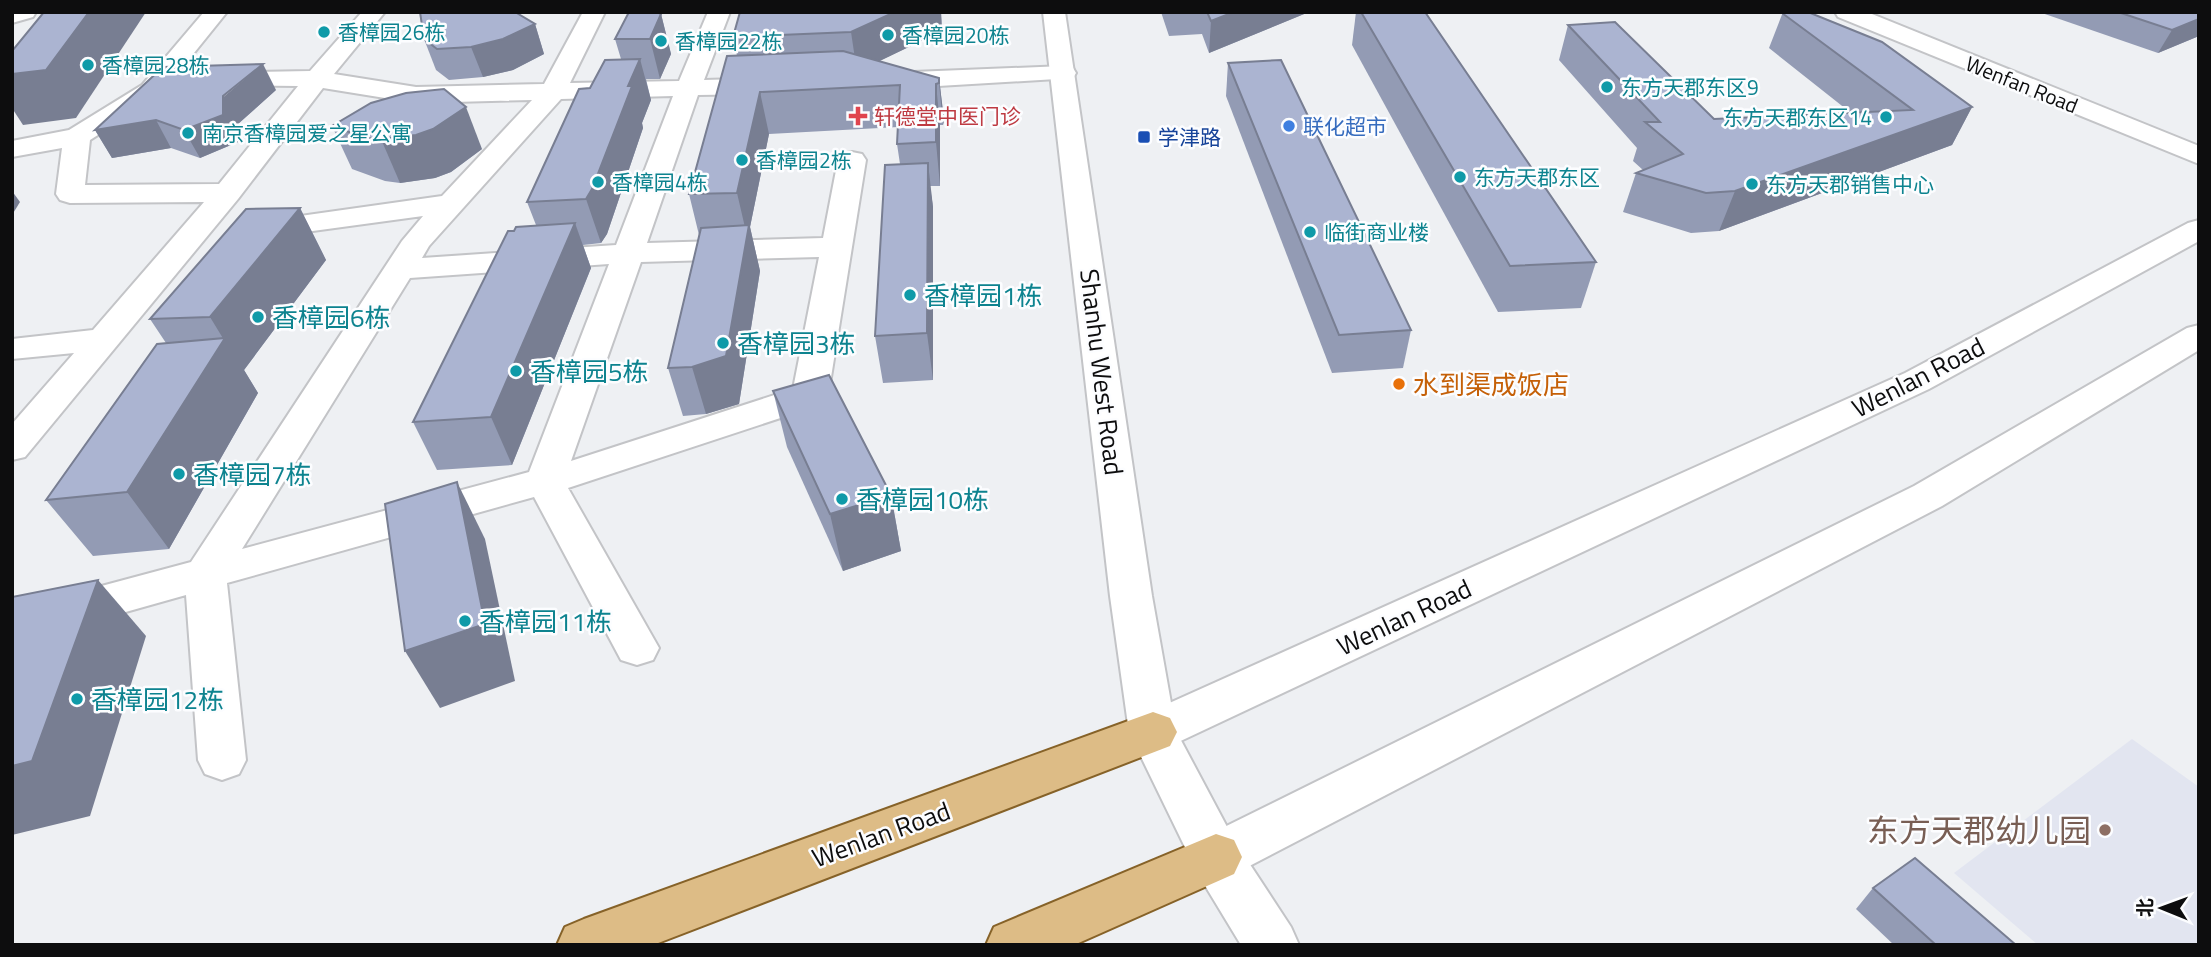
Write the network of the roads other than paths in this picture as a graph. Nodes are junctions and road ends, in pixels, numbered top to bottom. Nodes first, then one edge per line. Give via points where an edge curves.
1 (25, 12) edge
2 (216, 12) edge
3 (374, 12) edge
4 (594, 12) edge
5 (719, 12) edge
6 (1054, 12) edge
7 (1846, 12) edge
8 (12, 16) edge
9 (1064, 73) junction
10 (317, 79) junction
11 (868, 82) edge
12 (798, 85) edge
13 (153, 87) junction
14 (688, 89) junction
15 (553, 92) junction
16 (77, 137) junction
17 (12, 149) edge
18 (2199, 156) edge
19 (852, 160) dead end
20 (228, 193) junction
21 (451, 204) junction
22 (2199, 229) edge
23 (189, 238) junction
24 (836, 247) junction
25 (628, 253) junction
26 (399, 269) junction
27 (2199, 335) edge
28 (105, 339) junction
29 (12, 349) edge
30 (12, 448) edge
31 (545, 481) junction
32 (205, 574) junction
33 (12, 627) edge
34 (637, 648) dead end
35 (1153, 732) junction
36 (222, 760) dead end
37 (1216, 857) junction
38 (584, 945) edge
39 (1013, 945) edge
40 (1272, 945) edge

1 - 8 street
2 - 13 street
3 - 10 street
4 - 15 street
5 - 14 street
6 - 9 street, Shanhu West Road
7 - 18 street, Wenfan Road
9 - 11 street
9 - 35 street, Shanhu West Road via 1131,596
10 - 13 street via 226,77
10 - 15 street via 416,95
10 - 20 street
12 - 14 street
13 - 16 street
14 - 15 street
14 - 25 street
15 - 21 street
16 - 17 street
16 - 20 street via 70,194
19 - 24 street
20 - 23 street
21 - 23 street
21 - 26 street
22 - 35 street, Wenlan Road via 1917,381
23 - 28 street
24 - 25 street
24 - 31 street via 810,396
25 - 26 street
25 - 31 street
26 - 32 street
27 - 37 street via 1928,496
28 - 29 street
28 - 30 street
31 - 32 street
31 - 34 street
32 - 33 street
32 - 36 street
35 - 37 street, Shanhu West Road
35 - 38 main road, Wenlan Road
37 - 39 main road
37 - 40 street, Shanhu West Road

